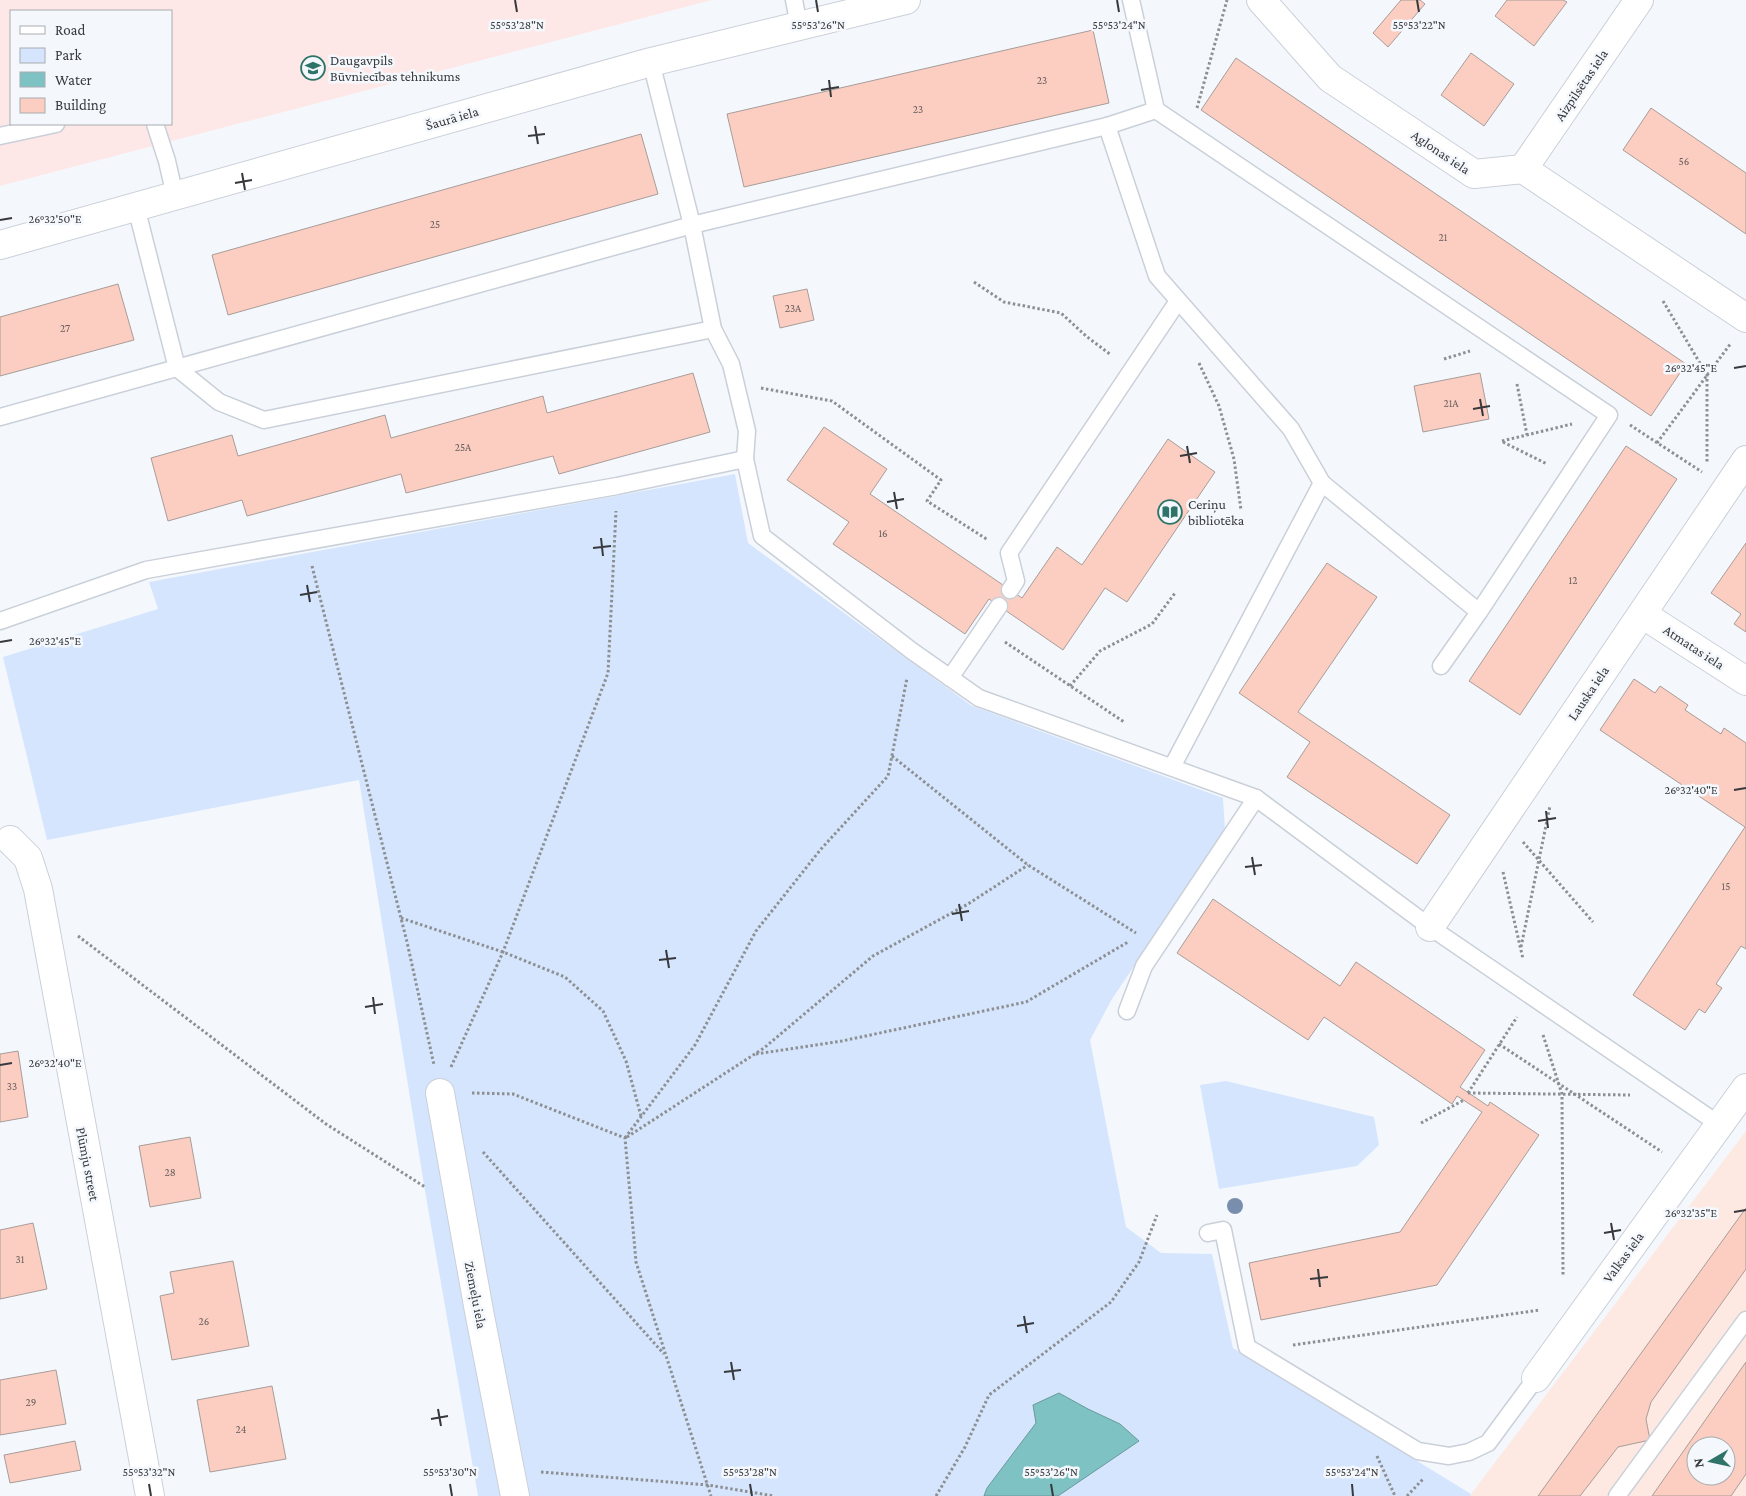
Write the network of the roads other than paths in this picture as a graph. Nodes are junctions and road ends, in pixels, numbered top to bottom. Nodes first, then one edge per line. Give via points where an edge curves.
1 (906, 0) edge
2 (1131, 0) edge
3 (1261, 0) edge
4 (1639, 0) edge
5 (797, 13) edge
6 (651, 62) junction
7 (1156, 110) junction
8 (51, 125) edge
9 (155, 125) edge
10 (1107, 126) junction
11 (0, 136) edge
12 (1523, 169) junction
13 (175, 196) junction
14 (136, 207) junction
15 (692, 225) junction
16 (0, 245) edge
17 (1178, 301) junction
18 (1740, 327) edge
19 (713, 329) junction
20 (177, 368) junction
21 (0, 417) edge
22 (745, 459) junction
23 (1746, 460) edge
24 (1322, 483) junction
25 (1010, 590) dead end
26 (999, 606) dead end
27 (1479, 612) junction
28 (1642, 614) junction
29 (0, 621) edge
30 (1441, 666) dead end
31 (950, 678) junction
32 (1746, 681) edge
33 (1172, 767) junction
34 (1256, 798) junction
35 (5, 837) edge
36 (1430, 926) junction
37 (1127, 1011) dead end
38 (1746, 1088) edge
39 (440, 1092) road end
40 (1720, 1125) junction
41 (1208, 1233) dead end
42 (1746, 1320) edge
43 (1536, 1378) joint
44 (150, 1496) edge
45 (515, 1496) edge
46 (1617, 1496) edge

1 - 5 street, Šaurā iela
2 - 7 lane
3 - 12 street, Aglonas iela via 1330,78 1474,174
4 - 12 street, Aizpilsētas iela
5 - 6 street, Šaurā iela
6 - 13 street, Šaurā iela
6 - 15 lane
7 - 10 lane
7 - 27 lane via 1609,415
8 - 11 lane
9 - 13 lane
10 - 15 lane
10 - 17 lane via 1157,276
12 - 18 street
13 - 14 street, Šaurā iela
14 - 16 street, Šaurā iela
14 - 20 lane
15 - 19 lane
15 - 20 lane
17 - 24 lane via 1291,429
17 - 25 lane via 1009,553 1016,581
19 - 20 lane via 264,420 219,402
19 - 22 lane via 736,383 747,432
20 - 21 lane
22 - 29 lane via 617,486 146,570
22 - 31 lane via 762,536
23 - 28 street, Lauska iela
24 - 27 lane
24 - 33 lane
26 - 31 lane
27 - 30 lane
28 - 32 street, Atmatas iela
28 - 36 street, Lauska iela
31 - 33 lane via 979,698
33 - 34 lane
34 - 36 lane
34 - 37 lane via 1144,966
35 - 44 street, Plūmju street via 28,858 42,909
36 - 40 lane
38 - 40 street, Valkas iela
39 - 45 street, Ziemeļu iela
40 - 43 street, Valkas iela
41 - 43 lane via 1223,1230 1246,1347 1418,1451 1449,1456 1469,1452 1488,1443
42 - 46 lane

